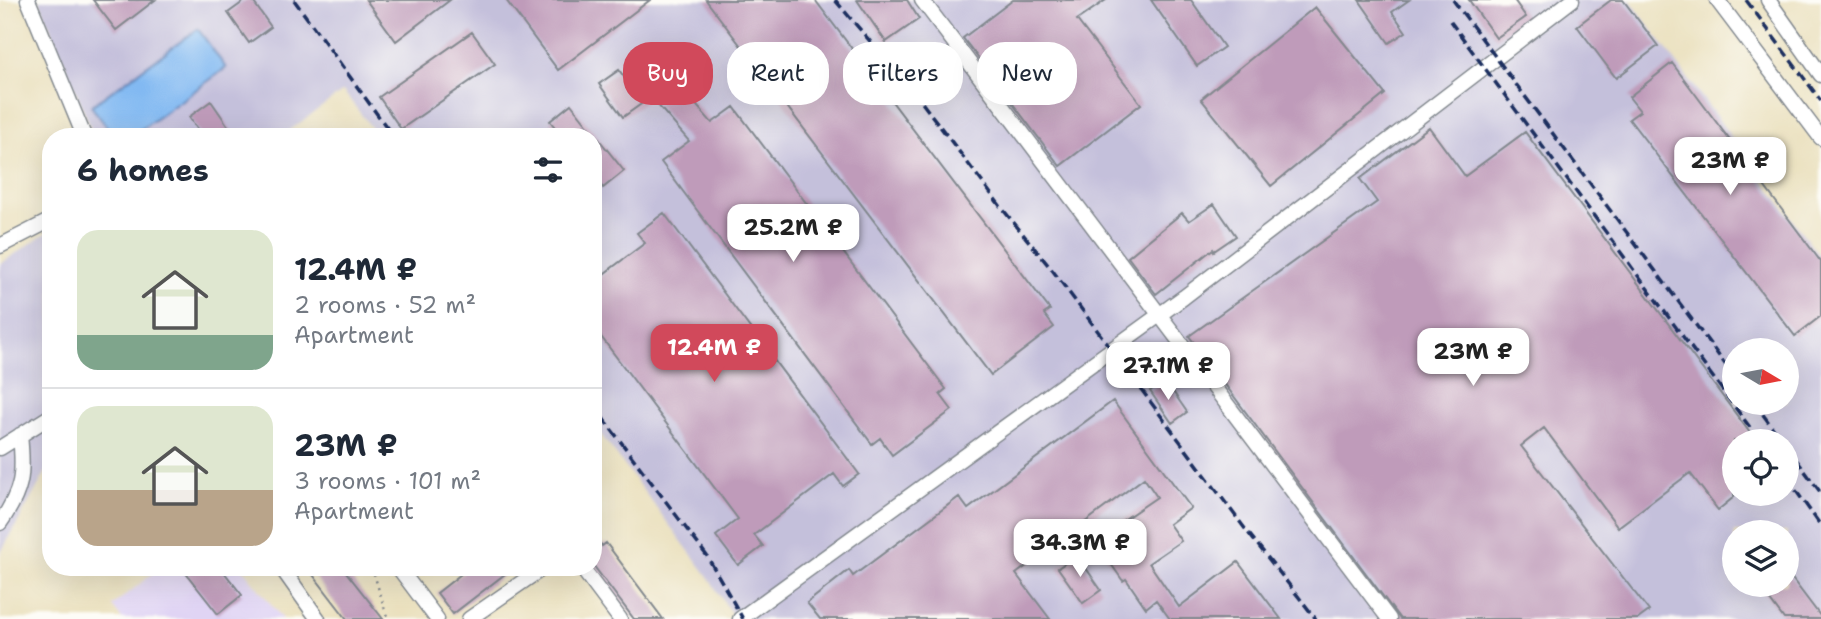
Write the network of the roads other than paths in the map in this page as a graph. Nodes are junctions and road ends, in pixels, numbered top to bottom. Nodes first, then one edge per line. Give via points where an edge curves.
1 (28, 0) edge
2 (922, 0) edge
3 (1572, 0) edge
4 (1717, 0) edge
5 (1768, 0) edge
6 (1821, 75) edge
7 (81, 128) edge
8 (1821, 138) edge
9 (42, 225) edge
10 (0, 246) edge
11 (1159, 314) junction
12 (42, 422) edge
13 (20, 435) junction
14 (0, 448) edge
15 (0, 523) edge
16 (287, 576) edge
17 (405, 576) edge
18 (531, 576) edge
19 (588, 576) edge
20 (318, 619) edge
21 (437, 619) edge
22 (469, 619) edge
23 (620, 619) edge
24 (740, 619) edge
25 (1389, 619) edge

1 - 7 street
2 - 11 street
3 - 11 street
4 - 8 street
5 - 6 street
9 - 10 street
11 - 24 street
11 - 25 street
12 - 13 street
13 - 14 street
13 - 15 street via 23,468 15,501
16 - 20 street
17 - 21 street
18 - 22 street
19 - 23 street

